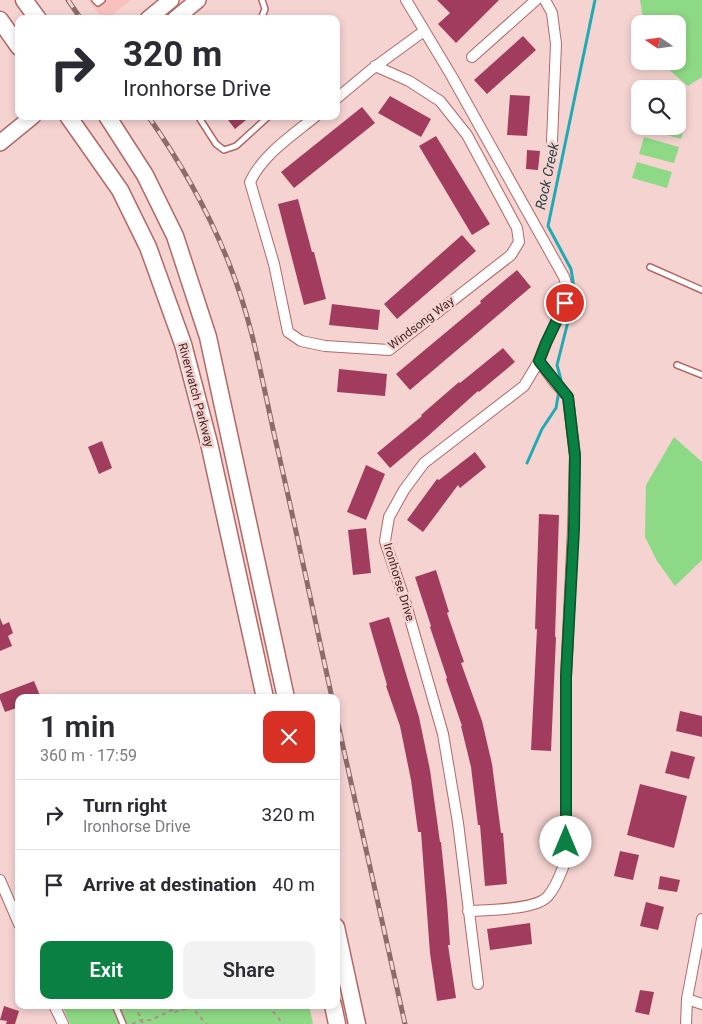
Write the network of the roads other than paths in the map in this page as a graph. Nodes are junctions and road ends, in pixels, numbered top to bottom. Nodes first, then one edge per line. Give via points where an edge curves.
1 (24, 0) edge
2 (198, 0) edge
3 (262, 0) edge
4 (406, 0) edge
5 (536, 0) edge
6 (545, 0) edge
7 (169, 1) edge
8 (35, 15) edge
9 (153, 15) edge
10 (180, 15) edge
11 (263, 15) edge
12 (0, 20) edge
13 (424, 31) junction
14 (15, 41) edge
15 (472, 57) dead end
16 (375, 66) junction
17 (340, 96) edge
18 (28, 120) edge
19 (71, 120) edge
20 (109, 120) edge
21 (201, 120) edge
22 (265, 120) edge
23 (311, 120) edge
24 (552, 141) dead end
25 (0, 143) edge
26 (650, 267) dead end
27 (702, 290) edge
28 (539, 361) junction
29 (677, 364) dead end
30 (702, 368) edge
31 (701, 374) edge
32 (264, 694) edge
33 (285, 694) edge
34 (0, 880) edge
35 (468, 911) junction
36 (15, 915) edge
37 (702, 919) edge
38 (700, 941) edge
39 (340, 945) edge
40 (478, 984) dead end
41 (687, 999) junction
42 (702, 1004) edge
43 (56, 1009) edge
44 (117, 1009) edge
45 (334, 1009) edge
46 (63, 1024) edge
47 (123, 1024) edge
48 (337, 1024) edge
49 (358, 1024) edge
50 (686, 1024) edge

1 - 8 main road
2 - 10 street
3 - 11 lane via 265,9
4 - 13 street
5 - 15 street
6 - 24 street via 552,13 556,44
7 - 9 street
12 - 14 main road
13 - 16 street
13 - 28 street, Ironhorse Drive via 564,277 569,293
16 - 17 street
16 - 23 street, Windsong Way via 409,81 440,101 467,135 517,228 519,242 511,255 389,350 325,346 301,341 288,332 274,264 250,182 255,170 269,155
18 - 25 street
19 - 32 main road, Riverwatch Parkway via 120,190 148,247 183,344 210,443
20 - 33 main road, Riverwatch Parkway via 145,175 175,236 208,337
21 - 22 lane via 216,144 224,150 236,146
26 - 27 lane
28 - 35 street, Ironhorse Drive via 524,386 424,463 389,517 385,542 443,734
28 - 35 street via 568,397 575,456 566,677 566,860 547,897 529,906
29 - 31 lane
30 - 31 lane
34 - 36 street
35 - 40 street, Ironhorse Drive
37 - 38 street
38 - 41 street
39 - 49 main road
41 - 42 street
41 - 50 street
43 - 46 street
44 - 47 lane
45 - 48 main road

